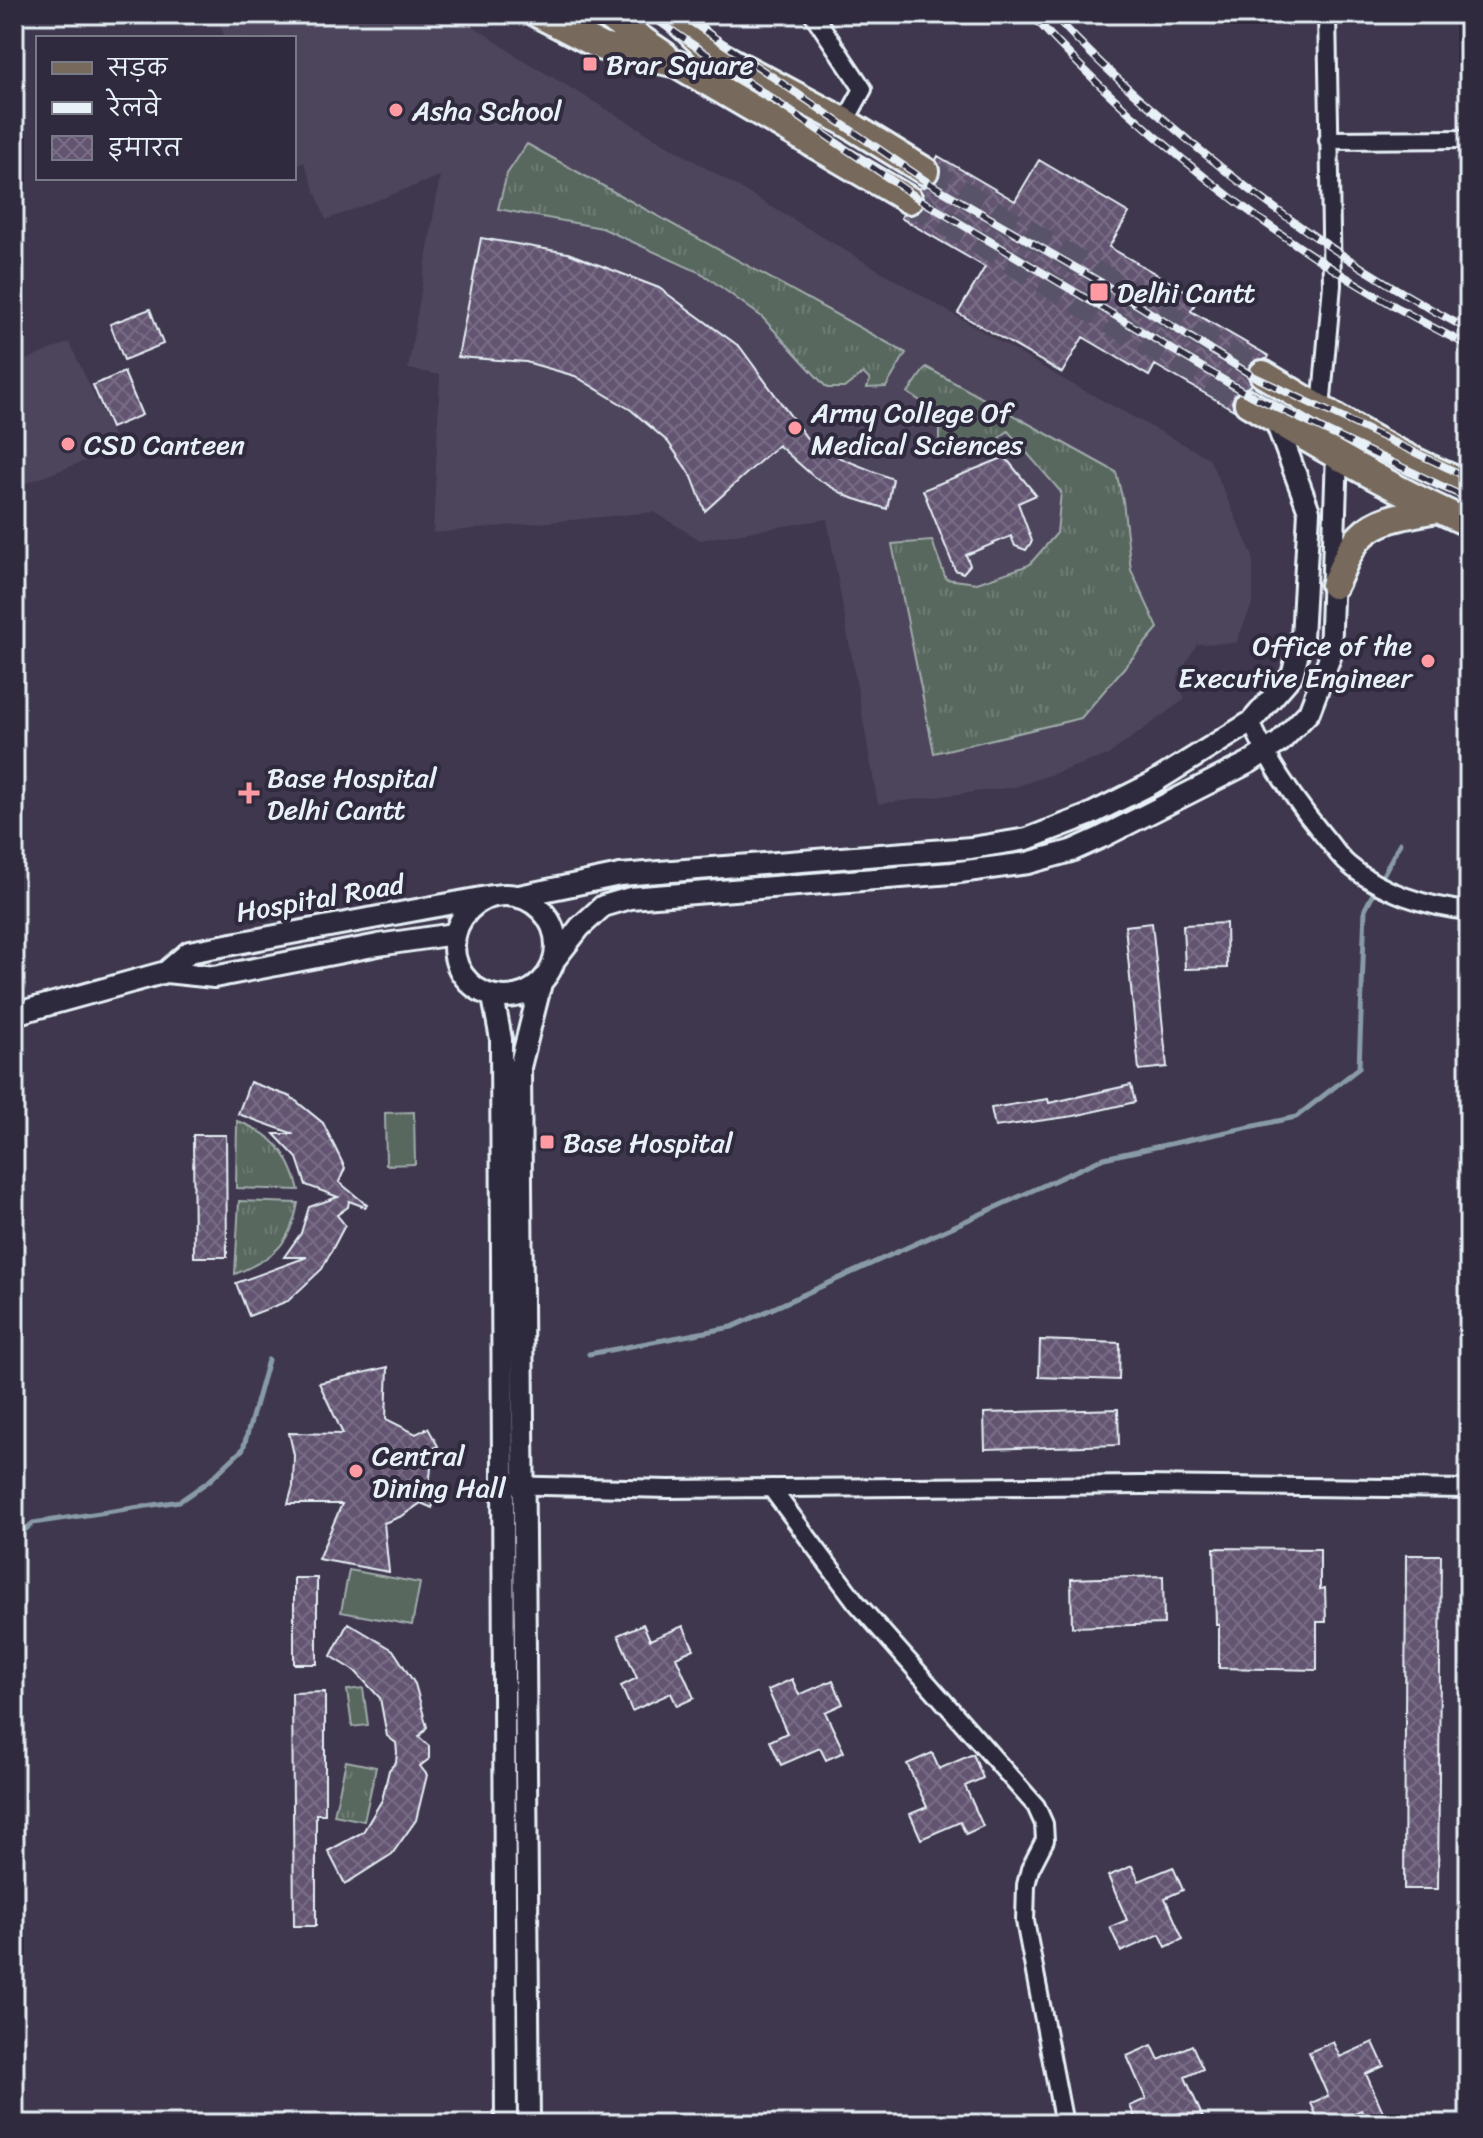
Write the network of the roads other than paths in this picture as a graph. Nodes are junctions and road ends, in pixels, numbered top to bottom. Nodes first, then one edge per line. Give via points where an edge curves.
1 (538, 14) edge
2 (604, 14) edge
3 (651, 14) edge
4 (671, 14) edge
5 (813, 14) edge
6 (1327, 14) edge
7 (708, 49) junction
8 (677, 64) junction
9 (845, 122) junction
10 (1469, 139) edge
11 (1328, 140) junction
12 (925, 171) tunnel mouth
13 (909, 200) tunnel mouth
14 (1263, 374) tunnel mouth
15 (1248, 403) tunnel mouth
16 (1321, 409) junction
17 (1275, 419) junction
18 (1337, 454) junction
19 (1469, 485) edge
20 (1437, 509) junction
21 (1469, 523) edge
22 (1334, 585) junction
23 (1251, 722) junction
24 (1264, 753) junction
25 (492, 896) junction
26 (519, 896) junction
27 (1469, 911) edge
28 (454, 934) junction
29 (555, 959) junction
30 (166, 972) junction
31 (541, 983) junction
32 (493, 997) junction
33 (14, 1014) edge
34 (502, 1485) junction
35 (524, 1485) junction
36 (771, 1488) junction
37 (1469, 1489) edge
38 (506, 2124) edge
39 (529, 2124) edge
40 (1064, 2124) edge

1 - 8 main road via 602,47
2 - 8 main road
3 - 7 main road
4 - 7 main road
5 - 9 street via 863,89
6 - 11 street
7 - 9 main road
8 - 13 main road
9 - 12 main road
10 - 11 street
11 - 16 street via 1332,285
14 - 16 main road
15 - 17 main road
16 - 19 main road
17 - 18 main road
17 - 23 street via 1309,511 1302,638 1292,675
18 - 20 main road
18 - 22 street
20 - 21 main road
20 - 22 main road via 1372,527 1354,544
22 - 24 street via 1330,657 1309,712
23 - 24 street
23 - 26 street via 1151,784 1027,839 971,848 620,875
24 - 27 street via 1300,808 1348,865 1386,888
24 - 29 street via 1071,851 952,873 630,898 603,906
25 - 26 street
25 - 28 street via 468,909
25 - 30 street, Hospital Road via 189,952
26 - 29 street via 550,920
28 - 30 street, Hospital Road via 214,977
28 - 32 street via 455,962 462,975
29 - 31 street
30 - 33 street, Hospital Road
31 - 32 street via 519,996
31 - 35 street via 520,1067
32 - 34 street via 501,1039
34 - 35 street
34 - 38 street
35 - 36 street
35 - 39 street
36 - 37 street
36 - 40 street via 856,1602 1036,1806 1045,1840 1026,1885 1025,1921

